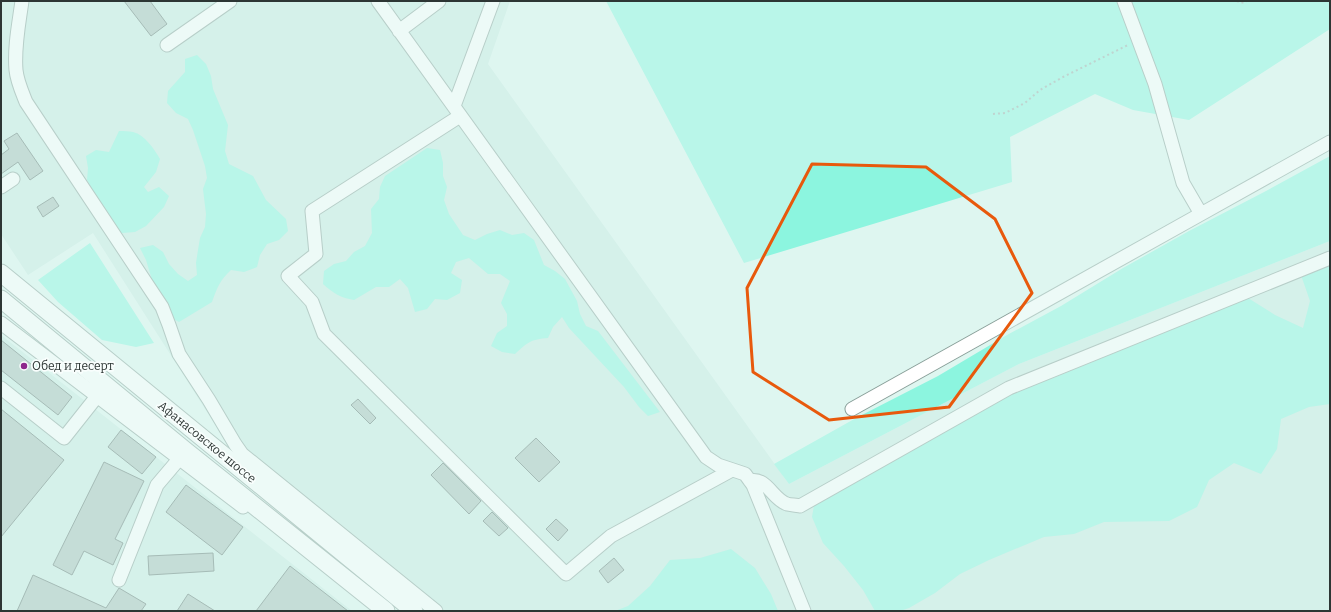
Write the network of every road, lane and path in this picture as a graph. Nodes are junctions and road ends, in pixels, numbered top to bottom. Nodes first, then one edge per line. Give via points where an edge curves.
1 (22, 1) edge
2 (230, 1) edge
3 (378, 1) edge
4 (439, 1) edge
5 (493, 1) edge
6 (1124, 1) edge
7 (1237, 1) edge
8 (1247, 1) edge
9 (400, 31) junction
10 (1138, 40) junction
11 (167, 45) dead end
12 (457, 111) junction
13 (993, 114) dead end
14 (1330, 142) edge
15 (13, 179) dead end
16 (1, 188) edge
17 (1200, 214) junction
18 (1330, 258) edge
19 (1, 273) edge
20 (1, 299) edge
21 (1, 323) edge
22 (1, 388) edge
23 (101, 391) junction
24 (852, 409) dead end
25 (183, 455) junction
26 (732, 470) junction
27 (750, 481) junction
28 (255, 516) dead end
29 (119, 580) dead end
30 (386, 611) edge
31 (414, 611) edge
32 (436, 611) edge
33 (804, 611) edge

1 - 32 lane via 16,71 26,102 162,307 179,354 235,444 242,454
2 - 11 lane
3 - 9 lane
4 - 9 lane
5 - 12 lane
6 - 10 lane
7 - 8 path
9 - 12 lane
10 - 13 path via 1063,77 1040,90 1025,103 1005,113
10 - 17 lane via 1155,84 1183,183
12 - 26 lane via 706,457
12 - 26 lane via 312,211 316,254 288,276 312,302 324,334 566,574 611,536
14 - 17 lane
15 - 16 lane
17 - 24 lane
18 - 27 lane via 1009,388 800,506 786,504 763,482
19 - 31 main road, Афанасовское шоссе
20 - 23 main road, Афанасовское шоссе
21 - 23 lane
22 - 23 lane via 64,438
23 - 25 main road, Афанасовское шоссе
25 - 28 lane
25 - 29 lane via 157,485
25 - 30 main road, Афанасовское шоссе
26 - 27 lane via 744,474
27 - 33 lane

